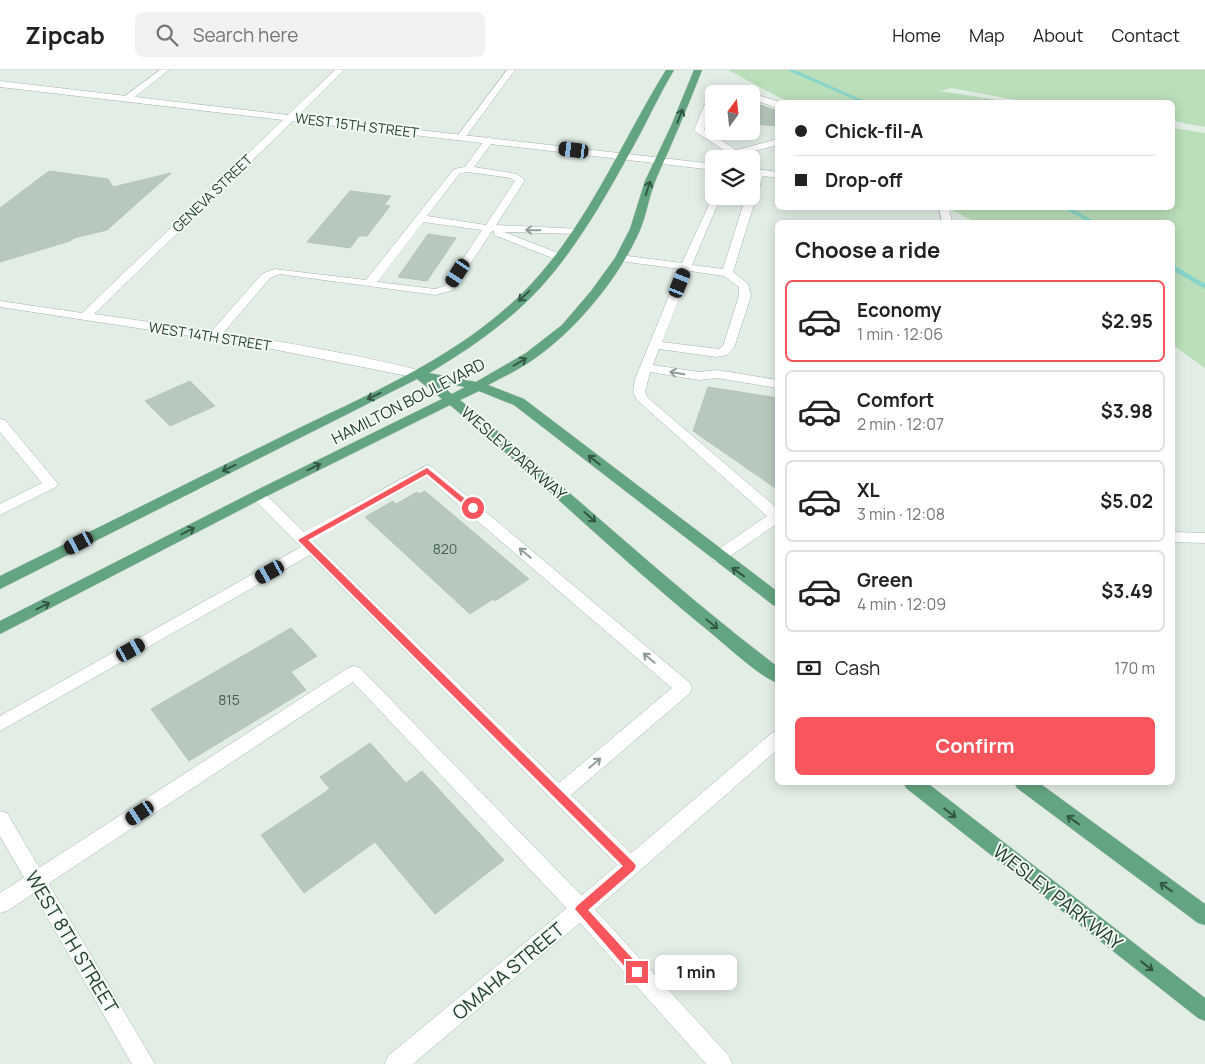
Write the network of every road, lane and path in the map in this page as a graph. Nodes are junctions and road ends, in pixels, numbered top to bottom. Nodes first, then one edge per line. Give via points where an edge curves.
1 (164, 70) edge
2 (340, 70) edge
3 (511, 70) edge
4 (670, 70) edge
5 (698, 70) edge
6 (0, 84) edge
7 (128, 98) junction
8 (760, 99) edge
9 (775, 104) edge
10 (705, 115) edge
11 (290, 117) junction
12 (705, 134) edge
13 (461, 137) junction
14 (489, 140) junction
15 (712, 140) edge
16 (775, 143) edge
17 (726, 150) edge
18 (753, 150) edge
19 (624, 156) junction
20 (660, 160) junction
21 (705, 165) edge
22 (468, 169) junction
23 (760, 173) edge
24 (775, 175) edge
25 (712, 205) edge
26 (748, 205) edge
27 (420, 218) junction
28 (488, 228) junction
29 (578, 231) junction
30 (559, 257) junction
31 (620, 258) junction
32 (686, 267) junction
33 (727, 273) junction
34 (369, 284) junction
35 (0, 304) edge
36 (84, 317) junction
37 (214, 336) junction
38 (655, 345) junction
39 (646, 368) junction
40 (418, 374) junction
41 (699, 376) junction
42 (775, 384) edge
43 (478, 386) junction
44 (775, 393) edge
45 (452, 399) junction
46 (0, 424) edge
47 (258, 495) junction
48 (0, 510) edge
49 (775, 514) edge
50 (775, 517) edge
51 (1175, 537) edge
52 (1205, 538) edge
53 (306, 544) junction
54 (718, 557) junction
55 (0, 583) edge
56 (775, 599) edge
57 (0, 628) edge
58 (775, 675) edge
59 (0, 724) edge
60 (775, 741) edge
61 (916, 785) edge
62 (1027, 785) edge
63 (558, 795) junction
64 (0, 818) edge
65 (630, 866) junction
66 (36, 882) junction
67 (0, 904) edge
68 (581, 909) junction
69 (1205, 916) edge
70 (1205, 1011) edge
71 (144, 1064) edge
72 (396, 1064) edge
73 (721, 1064) edge

1 - 7 street
2 - 11 street, GENEVA STREET
3 - 13 street
4 - 19 main road, HAMILTON BOULEVARD
20 -> 5 main road, HAMILTON BOULEVARD
6 - 7 street, WEST 15TH STREET
7 - 11 street, WEST 15TH STREET
8 - 9 street
10 - 12 street via 699,130
11 - 13 street, WEST 15TH STREET
11 - 36 street, GENEVA STREET
13 - 14 street, WEST 15TH STREET
14 - 19 street, WEST 15TH STREET
14 - 22 street
15 - 17 street
16 - 18 street
19 - 20 street, WEST 15TH STREET
19 - 29 main road, HAMILTON BOULEVARD
20 - 21 street, WEST 15TH STREET
31 -> 20 main road, HAMILTON BOULEVARD via 635,229
22 - 27 street via 457,171
22 - 28 street via 514,176 520,180
23 - 24 street
25 - 32 street
26 - 33 street
27 - 28 street
27 - 34 street
29 -> 28 street
28 - 30 street
28 - 34 street via 449,288 436,292
29 - 30 main road, HAMILTON BOULEVARD
30 -> 40 main road, HAMILTON BOULEVARD via 549,272 516,304 454,353
31 - 32 street
43 -> 31 main road, HAMILTON BOULEVARD via 530,356 566,327
32 - 33 street
32 - 38 street
33 - 38 street via 744,286 745,296 728,348 717,354
34 - 37 street via 278,271 266,276
35 - 36 street, WEST 14TH STREET
36 - 37 street, WEST 14TH STREET
37 - 40 street, WEST 14TH STREET
38 - 39 street
41 -> 39 street
39 - 49 street via 639,392 643,400
40 - 43 main road, WESLEY PARKWAY
40 - 45 main road, WESLEY PARKWAY
40 -> 55 main road, HAMILTON BOULEVARD
41 - 42 street via 716,374
41 - 44 street via 710,382
43 - 45 main road, HAMILTON BOULEVARD
54 -> 43 main road, WESLEY PARKWAY via 519,402
47 -> 45 main road, HAMILTON BOULEVARD
45 -> 58 main road, WESLEY PARKWAY via 588,515 674,594
46 - 48 street via 51,484
47 - 53 street
57 -> 47 main road, HAMILTON BOULEVARD
50 - 54 street
51 - 52 street
53 - 59 street
53 - 63 street
63 -> 53 street via 684,688 427,470
56 -> 54 main road, WESLEY PARKWAY
60 - 65 street, OMAHA STREET
61 -> 70 main road, WESLEY PARKWAY
69 -> 62 main road
63 - 65 street
64 - 66 street, WEST 8TH STREET
65 - 68 street, OMAHA STREET
66 - 67 street
66 - 68 street via 354,673
66 - 71 street, WEST 8TH STREET
68 - 72 street, OMAHA STREET
68 - 73 street

